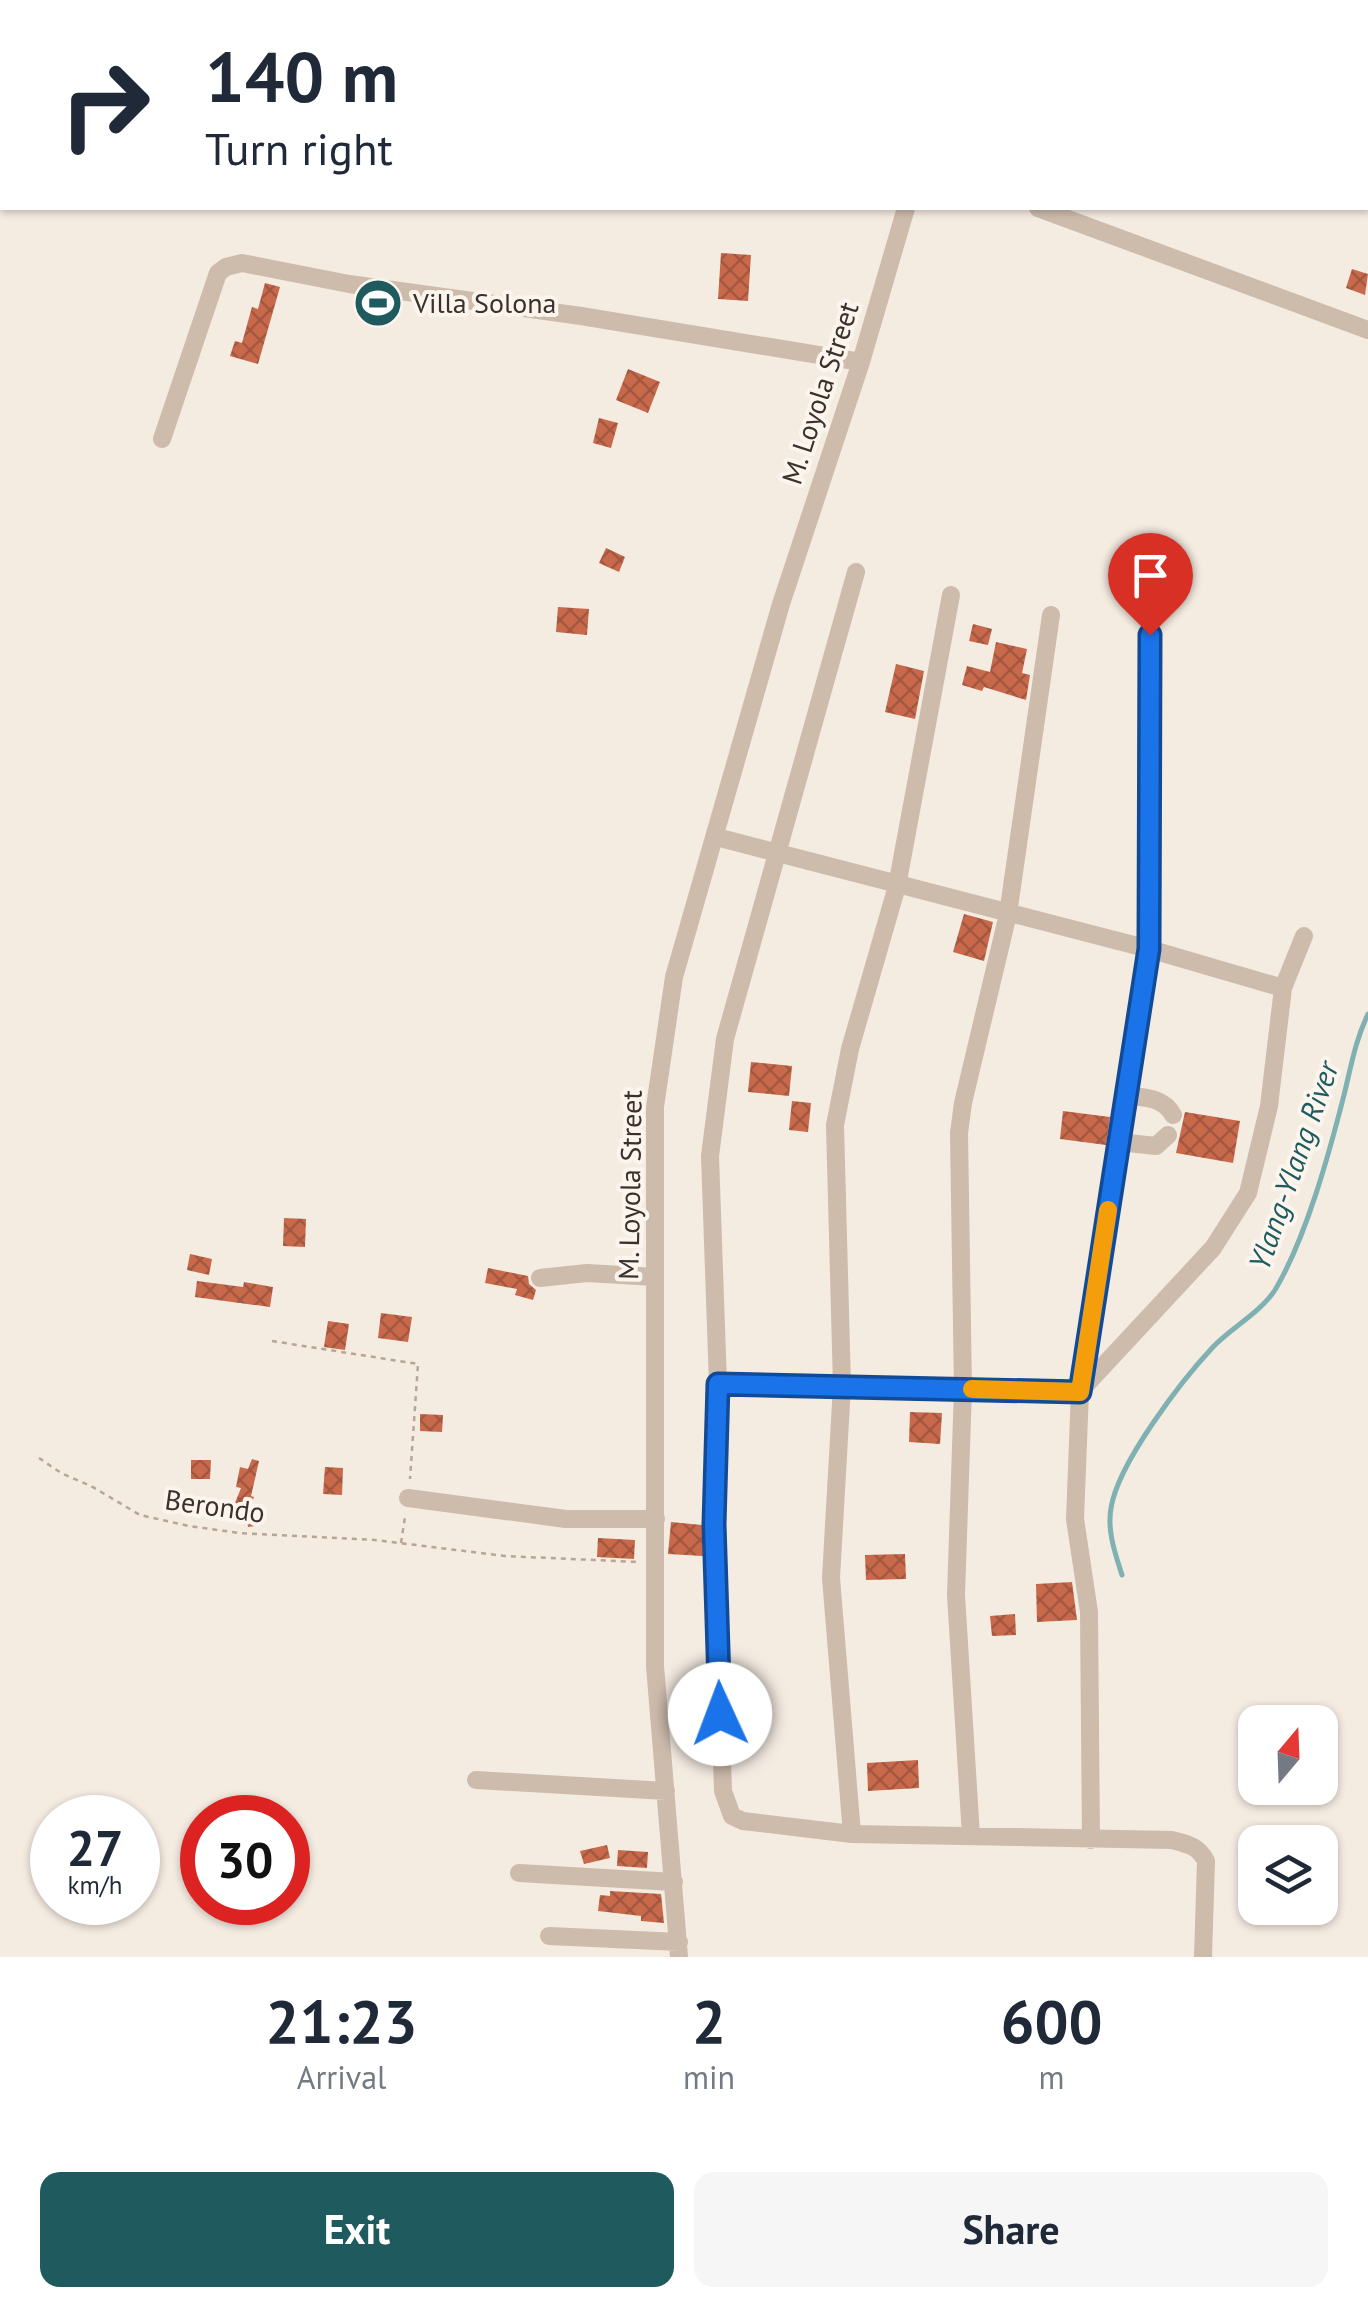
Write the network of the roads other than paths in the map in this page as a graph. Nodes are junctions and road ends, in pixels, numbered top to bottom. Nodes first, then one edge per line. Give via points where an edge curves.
1 (905, 210) edge
2 (1043, 210) edge
3 (1368, 330) edge
4 (861, 362) junction
5 (162, 439) dead end
6 (856, 572) dead end
7 (951, 596) dead end
8 (1052, 615) dead end
9 (1150, 635) dead end
10 (724, 840) dead end
11 (777, 853) junction
12 (897, 886) junction
13 (1008, 914) junction
14 (1304, 936) dead end
15 (1149, 949) junction
16 (1282, 988) junction
17 (1126, 1095) junction
18 (1173, 1115) dead end
19 (1168, 1136) dead end
20 (1119, 1142) junction
21 (540, 1278) dead end
22 (655, 1278) junction
23 (718, 1384) junction
24 (842, 1386) junction
25 (963, 1389) junction
26 (1080, 1392) junction
27 (408, 1498) road end
28 (656, 1519) junction
29 (476, 1780) dead end
30 (666, 1792) junction
31 (852, 1834) junction
32 (971, 1836) junction
33 (1091, 1840) junction
34 (519, 1873) dead end
35 (674, 1882) junction
36 (549, 1936) dead end
37 (679, 1950) edge
38 (1204, 1957) edge

1 - 4 street, M. Loyola Street
2 - 3 street
4 - 5 street via 242,264 218,274
4 - 22 street, M. Loyola Street via 782,604 674,977 655,1107
6 - 11 street
7 - 12 street
8 - 13 street
9 - 15 street
10 - 11 street
11 - 12 street
11 - 23 street via 725,1039 710,1156
12 - 13 street
12 - 24 street via 835,1125
13 - 15 street
13 - 25 street via 959,1133
14 - 16 street
15 - 16 street
15 - 17 street
16 - 26 street via 1269,1106 1248,1193 1212,1248
17 - 18 street via 1154,1099
17 - 20 street
19 - 20 street via 1156,1146
20 - 26 street
21 - 22 street
22 - 28 street, M. Loyola Street
23 - 24 street
23 - 31 street via 714,1524 727,1806 743,1821
24 - 25 street
24 - 31 street via 831,1578
25 - 26 street
25 - 32 street via 956,1596
26 - 33 street via 1075,1519 1088,1612
27 - 28 street via 566,1519
28 - 30 street, M. Loyola Street via 655,1666
29 - 30 street
30 - 35 street, M. Loyola Street
31 - 32 street
32 - 33 street
33 - 38 street via 1172,1840 1200,1850 1207,1871
34 - 35 street
35 - 37 street, M. Loyola Street
36 - 37 street

